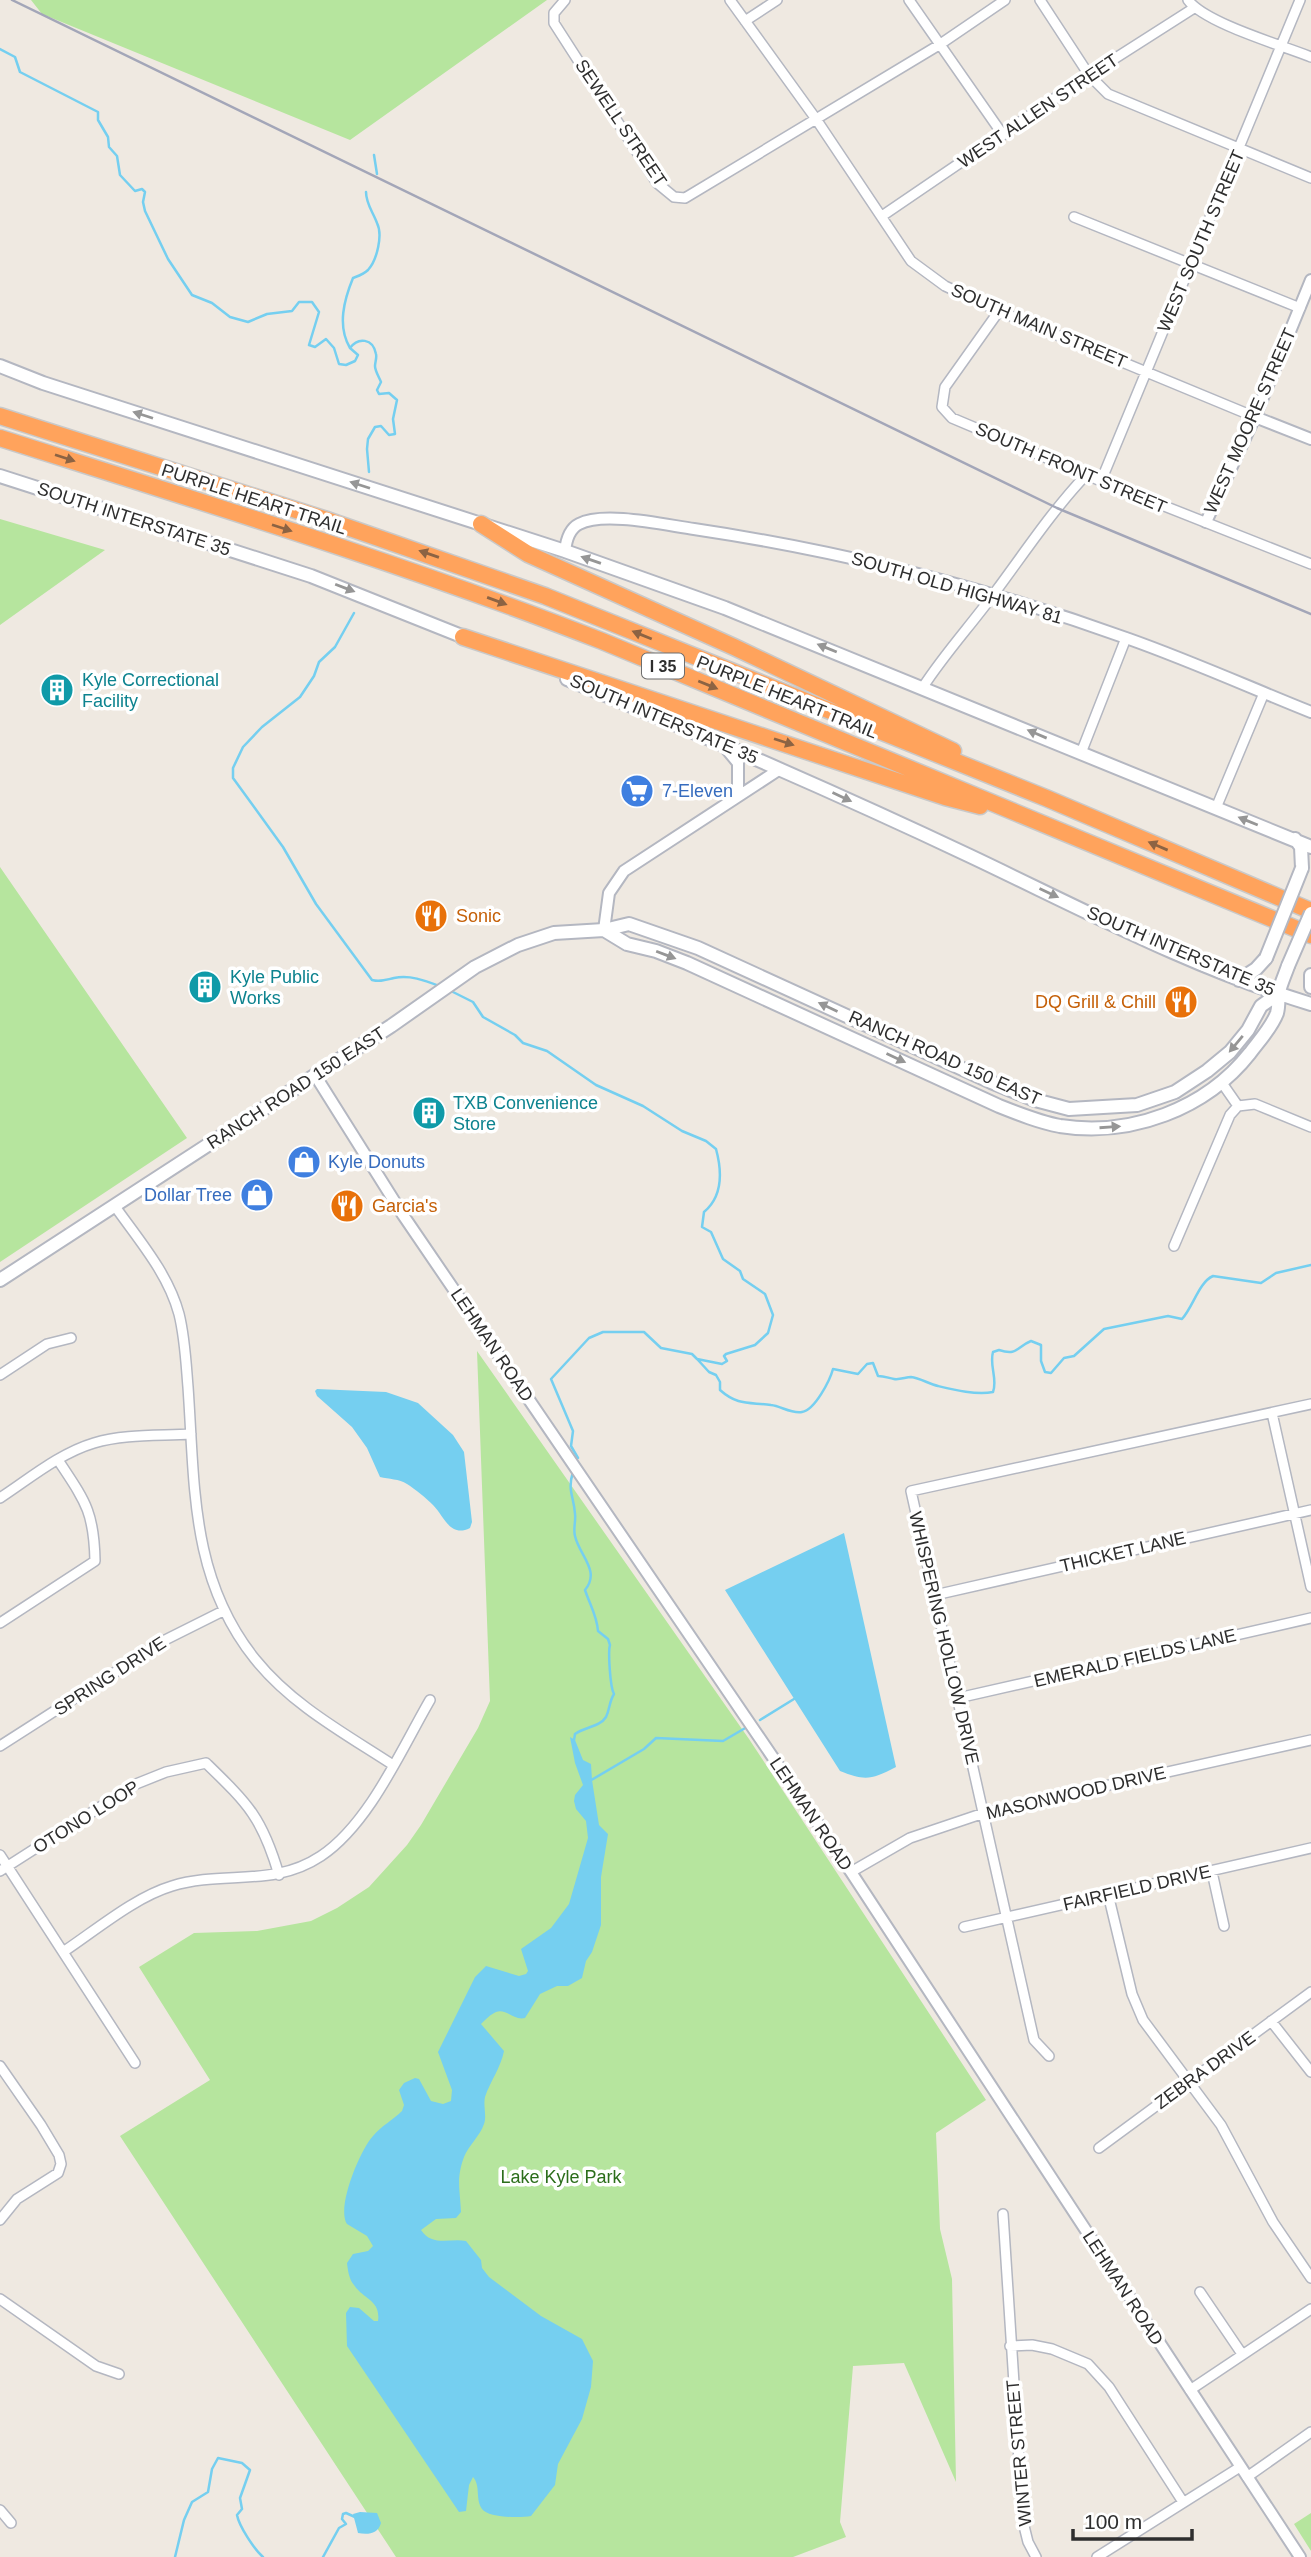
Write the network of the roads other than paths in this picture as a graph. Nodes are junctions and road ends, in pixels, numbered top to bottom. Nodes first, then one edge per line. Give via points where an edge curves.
1 (565, 0) edge
2 (730, 0) edge
3 (777, 0) edge
4 (909, 0) edge
5 (1005, 0) edge
6 (1040, 0) edge
7 (1300, 0) edge
8 (1191, 4) edge
9 (745, 22) junction
10 (939, 45) junction
11 (1283, 46) junction
12 (1311, 57) edge
13 (1089, 75) junction
14 (816, 120) junction
15 (1003, 135) junction
16 (1240, 149) junction
17 (1311, 178) edge
18 (883, 216) junction
19 (1074, 217) dead end
20 (1190, 265) junction
21 (1311, 281) edge
22 (1305, 310) edge
23 (999, 311) junction
24 (0, 366) edge
25 (1147, 372) junction
26 (0, 416) edge
27 (1255, 417) junction
28 (0, 438) edge
29 (1311, 439) edge
30 (1086, 475) junction
31 (0, 477) edge
32 (1101, 481) junction
33 (1206, 522) junction
34 (481, 524) junction
35 (565, 551) junction
36 (1311, 564) edge
37 (993, 595) junction
38 (463, 637) junction
39 (1126, 638) junction
40 (923, 687) junction
41 (1264, 693) junction
42 (1311, 712) edge
43 (722, 743) junction
44 (1081, 753) junction
45 (780, 768) junction
46 (1046, 798) junction
47 (723, 806) junction
48 (1216, 808) junction
49 (1039, 822) junction
50 (1295, 839) junction
51 (1311, 847) edge
52 (1311, 912) edge
53 (604, 930) junction
54 (1311, 935) edge
55 (1311, 975) edge
56 (1239, 980) junction
57 (1311, 987) edge
58 (1279, 993) junction
59 (1311, 1004) edge
60 (872, 1027) junction
61 (864, 1044) junction
62 (315, 1075) junction
63 (1222, 1083) junction
64 (1238, 1106) junction
65 (1310, 1124) edge
66 (114, 1205) junction
67 (1174, 1246) dead end
68 (0, 1280) edge
69 (71, 1338) dead end
70 (0, 1375) edge
71 (1311, 1404) edge
72 (1272, 1413) junction
73 (191, 1434) junction
74 (58, 1460) junction
75 (0, 1498) edge
76 (1311, 1510) edge
77 (1293, 1514) junction
78 (1311, 1587) edge
79 (935, 1595) junction
80 (223, 1611) junction
81 (1311, 1618) edge
82 (0, 1623) edge
83 (958, 1698) junction
84 (430, 1700) dead end
85 (1311, 1740) edge
86 (0, 1746) edge
87 (393, 1765) junction
88 (984, 1813) junction
89 (1311, 1848) edge
90 (0, 1854) edge
91 (4, 1869) edge
92 (851, 1872) junction
93 (1212, 1872) junction
94 (279, 1875) junction
95 (1108, 1894) junction
96 (1007, 1918) junction
97 (1224, 1926) dead end
98 (964, 1927) dead end
99 (63, 1952) junction
100 (1311, 1992) edge
101 (1271, 2021) junction
102 (1049, 2056) dead end
103 (135, 2063) dead end
104 (0, 2066) edge
105 (1311, 2072) edge
106 (3, 2078) edge
107 (1189, 2081) junction
108 (1099, 2148) dead end
109 (1003, 2214) dead end
110 (0, 2220) edge
111 (1311, 2278) edge
112 (1200, 2292) dead end
113 (0, 2299) edge
114 (1311, 2309) edge
115 (1010, 2346) junction
116 (1242, 2354) junction
117 (119, 2374) dead end
118 (1190, 2390) junction
119 (1311, 2432) edge
120 (1243, 2472) junction
121 (1183, 2502) junction
122 (0, 2510) edge
123 (11, 2524) dead end
124 (1036, 2557) edge
125 (1097, 2557) edge
126 (1300, 2557) edge

1 - 14 street, SEWELL STREET via 554,13 554,23 657,183 674,197 685,198
2 - 9 street, SOUTH MAIN STREET
3 - 9 street
4 - 10 street
5 - 10 street, SEWELL STREET
6 - 13 street
7 - 11 street, WEST SOUTH STREET
8 - 11 street via 1217,21
8 - 13 street, WEST ALLEN STREET
9 - 14 street, SOUTH MAIN STREET
10 - 14 street, SEWELL STREET
10 - 15 street
11 - 12 street
11 - 16 street, WEST SOUTH STREET
13 - 15 street, WEST ALLEN STREET
13 - 16 street via 1108,94
14 - 18 street, SOUTH MAIN STREET
15 - 18 street, WEST ALLEN STREET
16 - 17 street
16 - 20 street, WEST SOUTH STREET
18 - 23 street, SOUTH MAIN STREET via 911,261 945,286
19 - 20 street
20 - 22 street
20 - 25 street, WEST SOUTH STREET
21 - 22 street, WEST MOORE STREET
22 - 27 street, WEST MOORE STREET
23 - 25 street, SOUTH MAIN STREET
23 - 30 street, SOUTH FRONT STREET via 945,387 942,407 952,418
34 -> 24 main road
25 - 27 street, SOUTH MAIN STREET
25 - 32 street, WEST SOUTH STREET
46 -> 26 highway, PURPLE HEART TRAIL / I 35 via 500,579
27 - 29 street, SOUTH MAIN STREET
27 - 33 street, WEST MOORE STREET
28 -> 49 highway, PURPLE HEART TRAIL / I 35 via 508,605
30 - 32 street, SOUTH FRONT STREET
30 - 37 street
31 -> 38 main road, SOUTH INTERSTATE 35 via 311,576
32 - 33 street, SOUTH FRONT STREET
33 - 36 street, SOUTH FRONT STREET
34 - 35 main road
34 - 46 highway via 528,554 861,706
35 - 37 street, SOUTH OLD HIGHWAY 81 via 567,537 578,524 610,517 812,549
40 -> 35 main road via 725,608
37 - 39 street, SOUTH OLD HIGHWAY 81
37 - 40 street
38 - 43 main road, SOUTH INTERSTATE 35
38 -> 49 highway via 945,797
39 - 41 street, SOUTH OLD HIGHWAY 81
39 - 44 street
44 -> 40 main road
41 - 42 street, SOUTH OLD HIGHWAY 81
41 - 48 street
43 - 45 main road, SOUTH INTERSTATE 35
43 - 47 street via 738,763 738,788
44 - 48 main road
45 - 47 street
45 -> 56 main road, SOUTH INTERSTATE 35
52 -> 46 highway, PURPLE HEART TRAIL / I 35
47 - 53 street via 624,871 609,893
50 -> 48 main road
49 - 54 highway, PURPLE HEART TRAIL / I 35
50 - 51 main road
50 - 56 main road, bridge via 1301,847 1302,868 1266,958
52 - 58 main road, bridge
60 -> 53 main road, RANCH ROAD 150 EAST via 660,933 629,924
53 -> 61 main road, RANCH ROAD 150 EAST via 626,944 687,963
53 - 62 main road, RANCH ROAD 150 EAST via 554,933 518,945 475,967
55 - 57 main road
56 - 58 main road, SOUTH INTERSTATE 35
58 - 59 main road, SOUTH INTERSTATE 35
58 -> 60 main road, RANCH ROAD 150 EAST via 1261,1006 1230,1052 1186,1085 1137,1105 1099,1109 1069,1109 1035,1100
58 - 63 main road, RANCH ROAD 150 EAST via 1277,1012 1263,1037
60 - 61 main road
61 -> 63 main road, RANCH ROAD 150 EAST via 999,1106 1062,1126 1105,1127 1153,1120
62 - 66 main road, RANCH ROAD 150 EAST
62 - 92 street, LEHMAN ROAD via 403,1215
63 - 64 street
64 - 65 street via 1255,1104
64 - 67 street via 1230,1115
66 - 68 main road, RANCH ROAD 150 EAST
66 - 73 street via 174,1299 184,1345
69 - 70 street via 47,1344
71 - 72 street, WHISPERING HOLLOW DRIVE
72 - 77 street
72 - 79 street, WHISPERING HOLLOW DRIVE via 911,1491
73 - 74 street via 103,1441
73 - 80 street via 199,1536
74 - 75 street
74 - 82 street via 90,1511 95,1561
76 - 77 street, THICKET LANE
77 - 78 street
77 - 79 street, THICKET LANE
79 - 83 street, WHISPERING HOLLOW DRIVE
80 - 86 street, SPRING DRIVE via 167,1639
80 - 87 street via 245,1647 280,1686 311,1712
81 - 83 street, EMERALD FIELDS LANE
83 - 88 street, WHISPERING HOLLOW DRIVE
84 - 87 street
85 - 88 street, MASONWOOD DRIVE
87 - 94 street via 341,1840 309,1863
88 - 92 street, MASONWOOD DRIVE via 910,1838
88 - 96 street, WHISPERING HOLLOW DRIVE
89 - 93 street, FAIRFIELD DRIVE
90 - 91 street
91 - 94 street, OTONO LOOP via 136,1784 206,1763 256,1815
91 - 99 street
92 - 118 street, LEHMAN ROAD
93 - 95 street, FAIRFIELD DRIVE
93 - 97 street
94 - 99 street via 194,1881 162,1889
95 - 96 street, FAIRFIELD DRIVE
95 - 107 street via 1132,1994 1147,2026
96 - 98 street, FAIRFIELD DRIVE
96 - 102 street, WHISPERING HOLLOW DRIVE via 1034,2040
99 - 103 street
100 - 101 street, ZEBRA DRIVE
101 - 105 street
101 - 107 street, ZEBRA DRIVE
104 - 106 street
106 - 110 street via 41,2125 61,2164 58,2173 17,2199
107 - 108 street, ZEBRA DRIVE
107 - 111 street via 1221,2125 1273,2222
109 - 115 street, WINTER STREET
112 - 116 street
113 - 117 street via 96,2366
114 - 116 street
115 - 121 street via 1042,2346 1088,2364 1109,2387
115 - 124 street, WINTER STREET via 1023,2522
116 - 118 street
118 - 120 street, LEHMAN ROAD
119 - 120 street
120 - 121 street
120 - 126 street, LEHMAN ROAD
121 - 125 street
122 - 123 street

